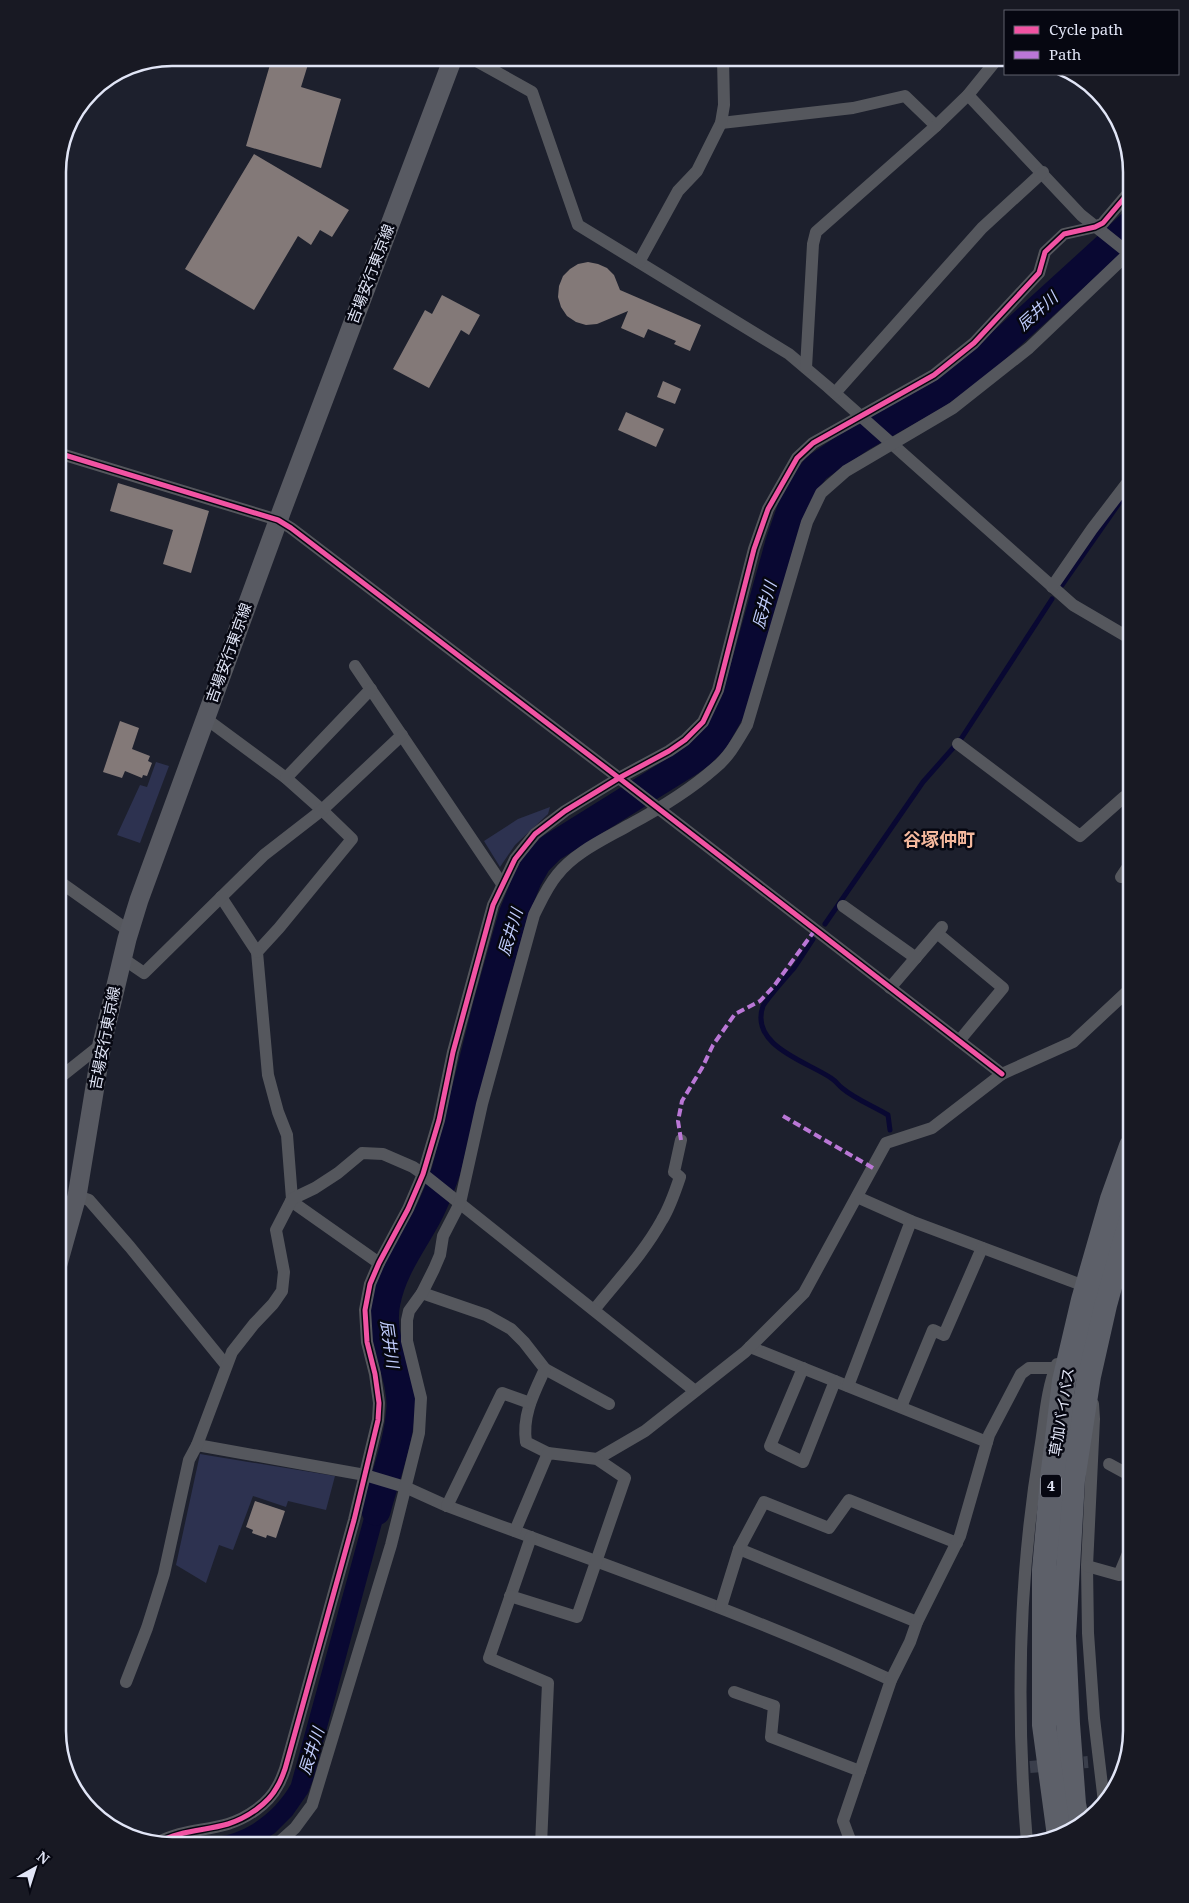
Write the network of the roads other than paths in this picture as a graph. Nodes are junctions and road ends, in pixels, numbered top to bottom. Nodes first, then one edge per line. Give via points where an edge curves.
1 (450, 66) edge
2 (485, 66) edge
3 (723, 66) edge
4 (992, 66) edge
5 (968, 95) junction
6 (721, 123) junction
7 (936, 126) junction
8 (1043, 172) junction
9 (1123, 200) edge
10 (1098, 230) junction
11 (1123, 248) edge
12 (1123, 258) edge
13 (638, 262) junction
14 (806, 368) junction
15 (835, 393) junction
16 (861, 418) junction
17 (888, 441) junction
18 (66, 459) edge
19 (1123, 489) edge
20 (278, 520) junction
21 (1052, 587) junction
22 (1123, 634) edge
23 (355, 666) dead end
24 (371, 688) junction
25 (205, 718) junction
26 (402, 735) junction
27 (958, 744) dead end
28 (286, 778) junction
29 (622, 781) junction
30 (1123, 798) edge
31 (654, 806) junction
32 (322, 810) junction
33 (1123, 874) edge
34 (1121, 877) dead end
35 (502, 884) junction
36 (66, 886) edge
37 (221, 897) junction
38 (843, 906) dead end
39 (129, 931) junction
40 (257, 952) junction
41 (122, 958) junction
42 (916, 958) junction
43 (890, 988) junction
44 (1123, 996) edge
45 (958, 1041) junction
46 (102, 1044) junction
47 (66, 1073) edge
48 (1002, 1074) junction
49 (681, 1140) dead end
50 (1123, 1170) edge
51 (426, 1176) junction
52 (76, 1196) junction
53 (857, 1197) junction
54 (456, 1199) junction
55 (291, 1200) junction
56 (911, 1221) junction
57 (66, 1234) edge
58 (1123, 1242) edge
59 (982, 1248) junction
60 (379, 1264) junction
61 (422, 1292) junction
62 (1085, 1294) junction
63 (594, 1310) junction
64 (750, 1347) junction
65 (226, 1365) junction
66 (803, 1368) junction
67 (1055, 1368) junction
68 (545, 1369) junction
69 (1089, 1376) junction
70 (835, 1381) junction
71 (848, 1386) junction
72 (695, 1391) junction
73 (530, 1403) junction
74 (609, 1404) dead end
75 (901, 1407) junction
76 (987, 1442) junction
77 (197, 1445) junction
78 (548, 1453) junction
79 (596, 1459) junction
80 (1109, 1464) dead end
81 (1123, 1471) edge
82 (367, 1476) junction
83 (402, 1486) junction
84 (448, 1506) junction
85 (515, 1531) junction
86 (531, 1537) junction
87 (957, 1543) junction
88 (740, 1549) junction
89 (596, 1561) junction
90 (1087, 1566) junction
91 (1123, 1567) edge
92 (510, 1596) junction
93 (721, 1607) junction
94 (917, 1622) junction
95 (891, 1680) junction
96 (126, 1682) dead end
97 (734, 1692) dead end
98 (860, 1771) junction
99 (1102, 1794) edge
100 (1077, 1818) edge
101 (1057, 1829) edge
102 (1027, 1836) edge
103 (171, 1837) edge
104 (285, 1837) edge
105 (541, 1837) edge
106 (849, 1837) edge

1 - 20 main road, 吉場安行東京線
2 - 13 street via 532,92 578,225
3 - 6 street
4 - 5 street
5 - 7 street
5 - 8 street
6 - 7 street via 853,108 905,96
6 - 13 street via 696,171 678,191
7 - 14 street via 816,232
8 - 10 street
8 - 15 street via 982,228
9 - 10 street
10 - 11 street
10 - 16 street via 1064,234 1045,252 1039,273 974,343 934,375
12 - 17 street via 1029,348 953,408
13 - 14 street via 789,354
14 - 15 street
15 - 16 street
16 - 17 street
16 - 29 street via 813,443 797,458 768,509 754,549 718,690 703,722 669,752
17 - 21 street
17 - 31 street via 820,492 807,522 747,725 717,767 691,788
18 - 20 street
19 - 21 street
20 - 25 main road, 吉場安行東京線
20 - 29 street via 318,547
21 - 22 street via 1073,605
23 - 24 street
24 - 26 street
24 - 28 street
25 - 28 street
25 - 39 main road, 吉場安行東京線
26 - 32 street
26 - 35 street
27 - 30 street via 1080,836
28 - 32 street
29 - 31 street
29 - 35 street via 565,811 535,834 515,859
31 - 43 street
31 - 54 street via 580,853 558,873 544,894 534,915
32 - 37 street via 264,854
32 - 40 street via 352,839
33 - 34 street
35 - 51 street via 493,905 453,1052
36 - 39 street
37 - 40 street
37 - 41 street via 144,973
38 - 42 street
39 - 41 main road, 吉場安行東京線
40 - 55 street via 268,1075 287,1135
41 - 46 main road, 吉場安行東京線
42 - 43 street
42 - 45 street via 939,930 1003,988
43 - 45 street
44 - 48 street via 1073,1042
45 - 48 street
46 - 47 street
46 - 52 main road, 吉場安行東京線
48 - 53 street via 932,1128 886,1144
49 - 63 street via 674,1172 680,1177 665,1215 645,1246
50 - 62 highway, 草加バイパス / 4
51 - 54 street
51 - 55 street via 383,1154 362,1153 338,1173
51 - 60 street
52 - 57 main road, 吉場安行東京線
52 - 65 street via 89,1200
53 - 56 street
53 - 64 street via 804,1293
54 - 61 street via 440,1255
54 - 63 street
55 - 60 street
55 - 65 street via 276,1230 284,1272 282,1291 232,1352
56 - 59 street
56 - 71 street
58 - 69 highway, 草加バイパス / 4
59 - 62 street
59 - 75 street via 944,1335 932,1330
60 - 82 street via 370,1284 365,1310 367,1342 379,1403
61 - 68 street via 486,1315 511,1329
61 - 83 street via 407,1320 407,1341 421,1398 419,1433
62 - 67 street
62 - 101 highway, 草加バイパス / 4 via 1064,1381 1044,1570 1044,1726
63 - 72 street
64 - 66 street
64 - 72 street
65 - 77 street
66 - 70 street
66 - 70 street via 770,1446 803,1462
67 - 76 street via 1028,1368 1022,1374
67 - 102 street via 1036,1476 1020,1640
68 - 73 street
68 - 74 street
69 - 90 street via 1094,1419
69 - 100 highway, 草加バイパス / 4 via 1073,1480 1064,1636
70 - 71 street
71 - 75 street
72 - 79 street via 645,1432
73 - 78 street via 524,1428 526,1442
73 - 84 street via 502,1393
75 - 76 street
76 - 87 street
77 - 82 street
77 - 96 street via 189,1460 164,1574
78 - 79 street
78 - 85 street
79 - 89 street via 625,1478
80 - 81 street
82 - 83 street
82 - 103 street via 285,1769 277,1787 261,1806 229,1824
83 - 84 street
83 - 104 street via 391,1545 315,1799
84 - 85 street
85 - 86 street
86 - 89 street
86 - 92 street
87 - 88 street via 849,1500 829,1528 764,1502
87 - 94 street
88 - 93 street
88 - 94 street
89 - 92 street via 577,1617
89 - 93 street
90 - 91 street via 1119,1576
90 - 99 street via 1093,1761
92 - 105 street via 489,1658 548,1683
93 - 95 street
94 - 95 street
95 - 98 street
97 - 98 street via 774,1706 771,1737
98 - 106 street via 843,1821

